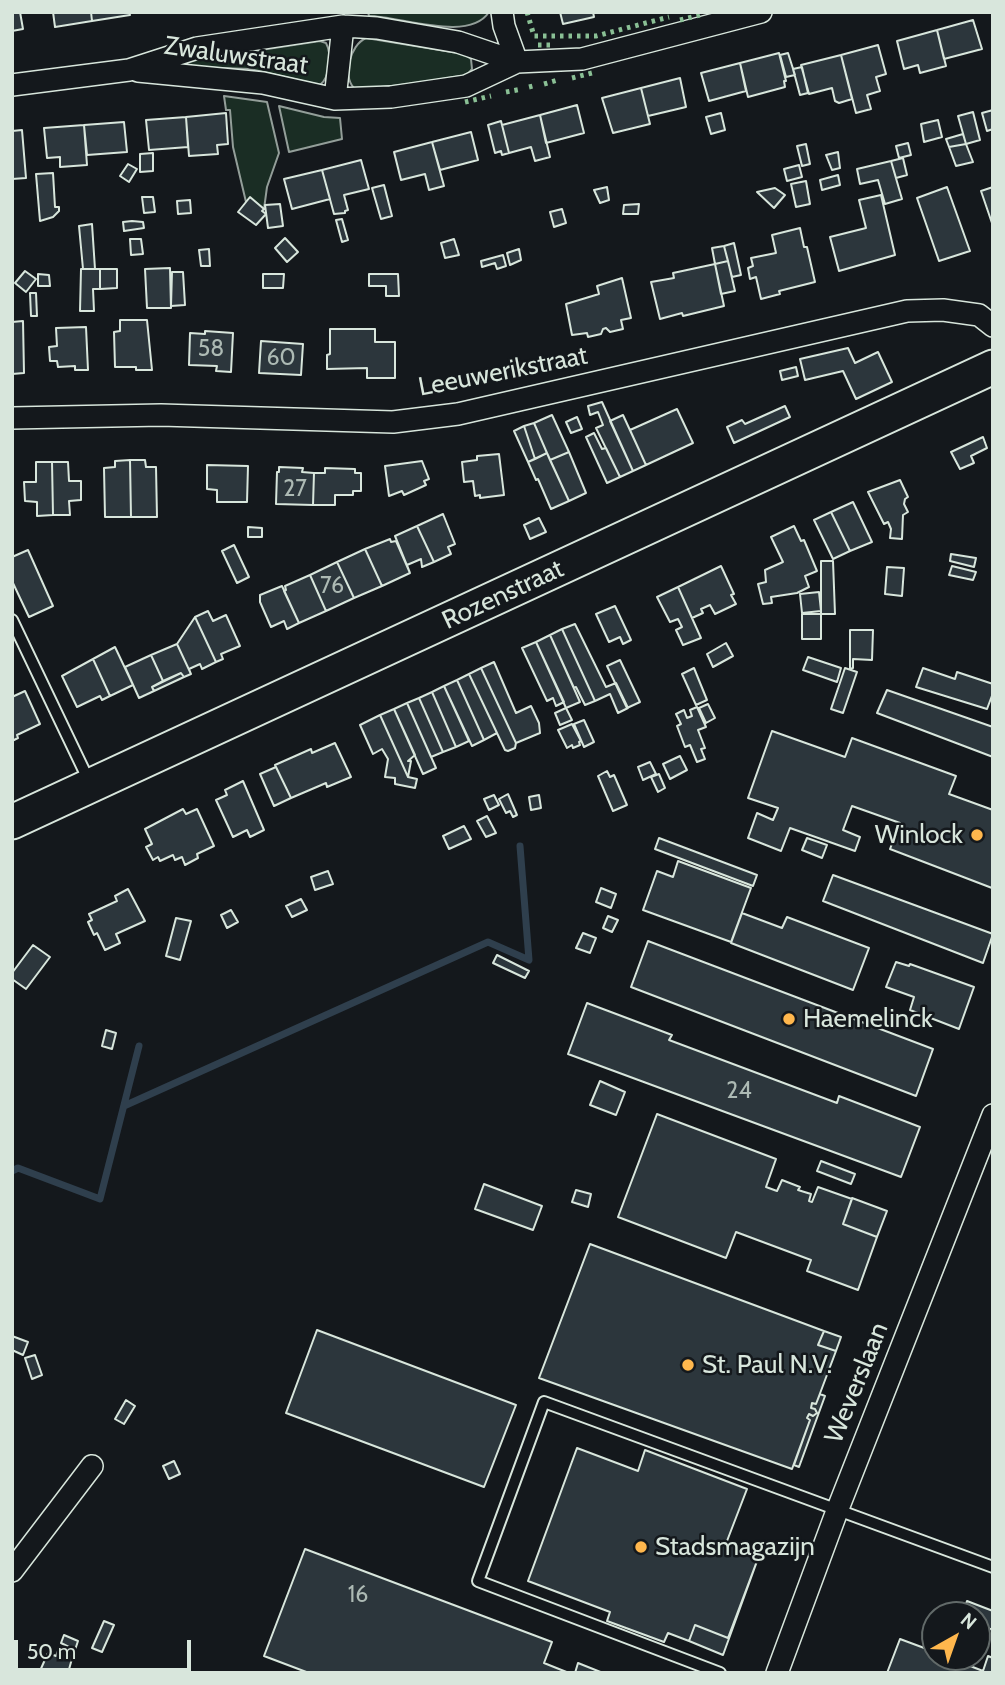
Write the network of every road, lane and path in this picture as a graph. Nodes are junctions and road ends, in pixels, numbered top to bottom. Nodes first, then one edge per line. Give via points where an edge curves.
1 (502, 12) edge
2 (761, 12) edge
3 (343, 26) junction
4 (517, 62) junction
5 (129, 70) junction
6 (12, 85) edge
7 (335, 99) junction
8 (993, 326) edge
9 (993, 367) edge
10 (12, 418) edge
11 (12, 620) edge
12 (92, 786) junction
13 (12, 822) edge
14 (993, 1115) edge
15 (92, 1466) dead end
16 (837, 1511) junction
17 (993, 1567) edge
18 (12, 1571) edge
19 (720, 1673) edge
20 (777, 1673) edge

1 - 4 street
2 - 4 street, Zwaluwstraat via 582,59
3 - 4 street, Zwaluwstraat via 458,42
3 - 5 street, Zwaluwstraat via 197,48
3 - 7 street, Zwaluwstraat
4 - 7 street, Zwaluwstraat via 466,86 391,97
5 - 6 street, Zwaluwstraat
5 - 7 street, Zwaluwstraat via 254,82
8 - 10 street, Leeuwerikstraat via 979,315 907,310 458,414 393,422 161,415
9 - 12 main road, Rozenstraat
11 - 12 lane
12 - 13 main road, Rozenstraat
14 - 16 street, Weverslaan
15 - 18 street
16 - 17 lane
16 - 19 lane via 544,1402 478,1581
16 - 20 street, Weverslaan

